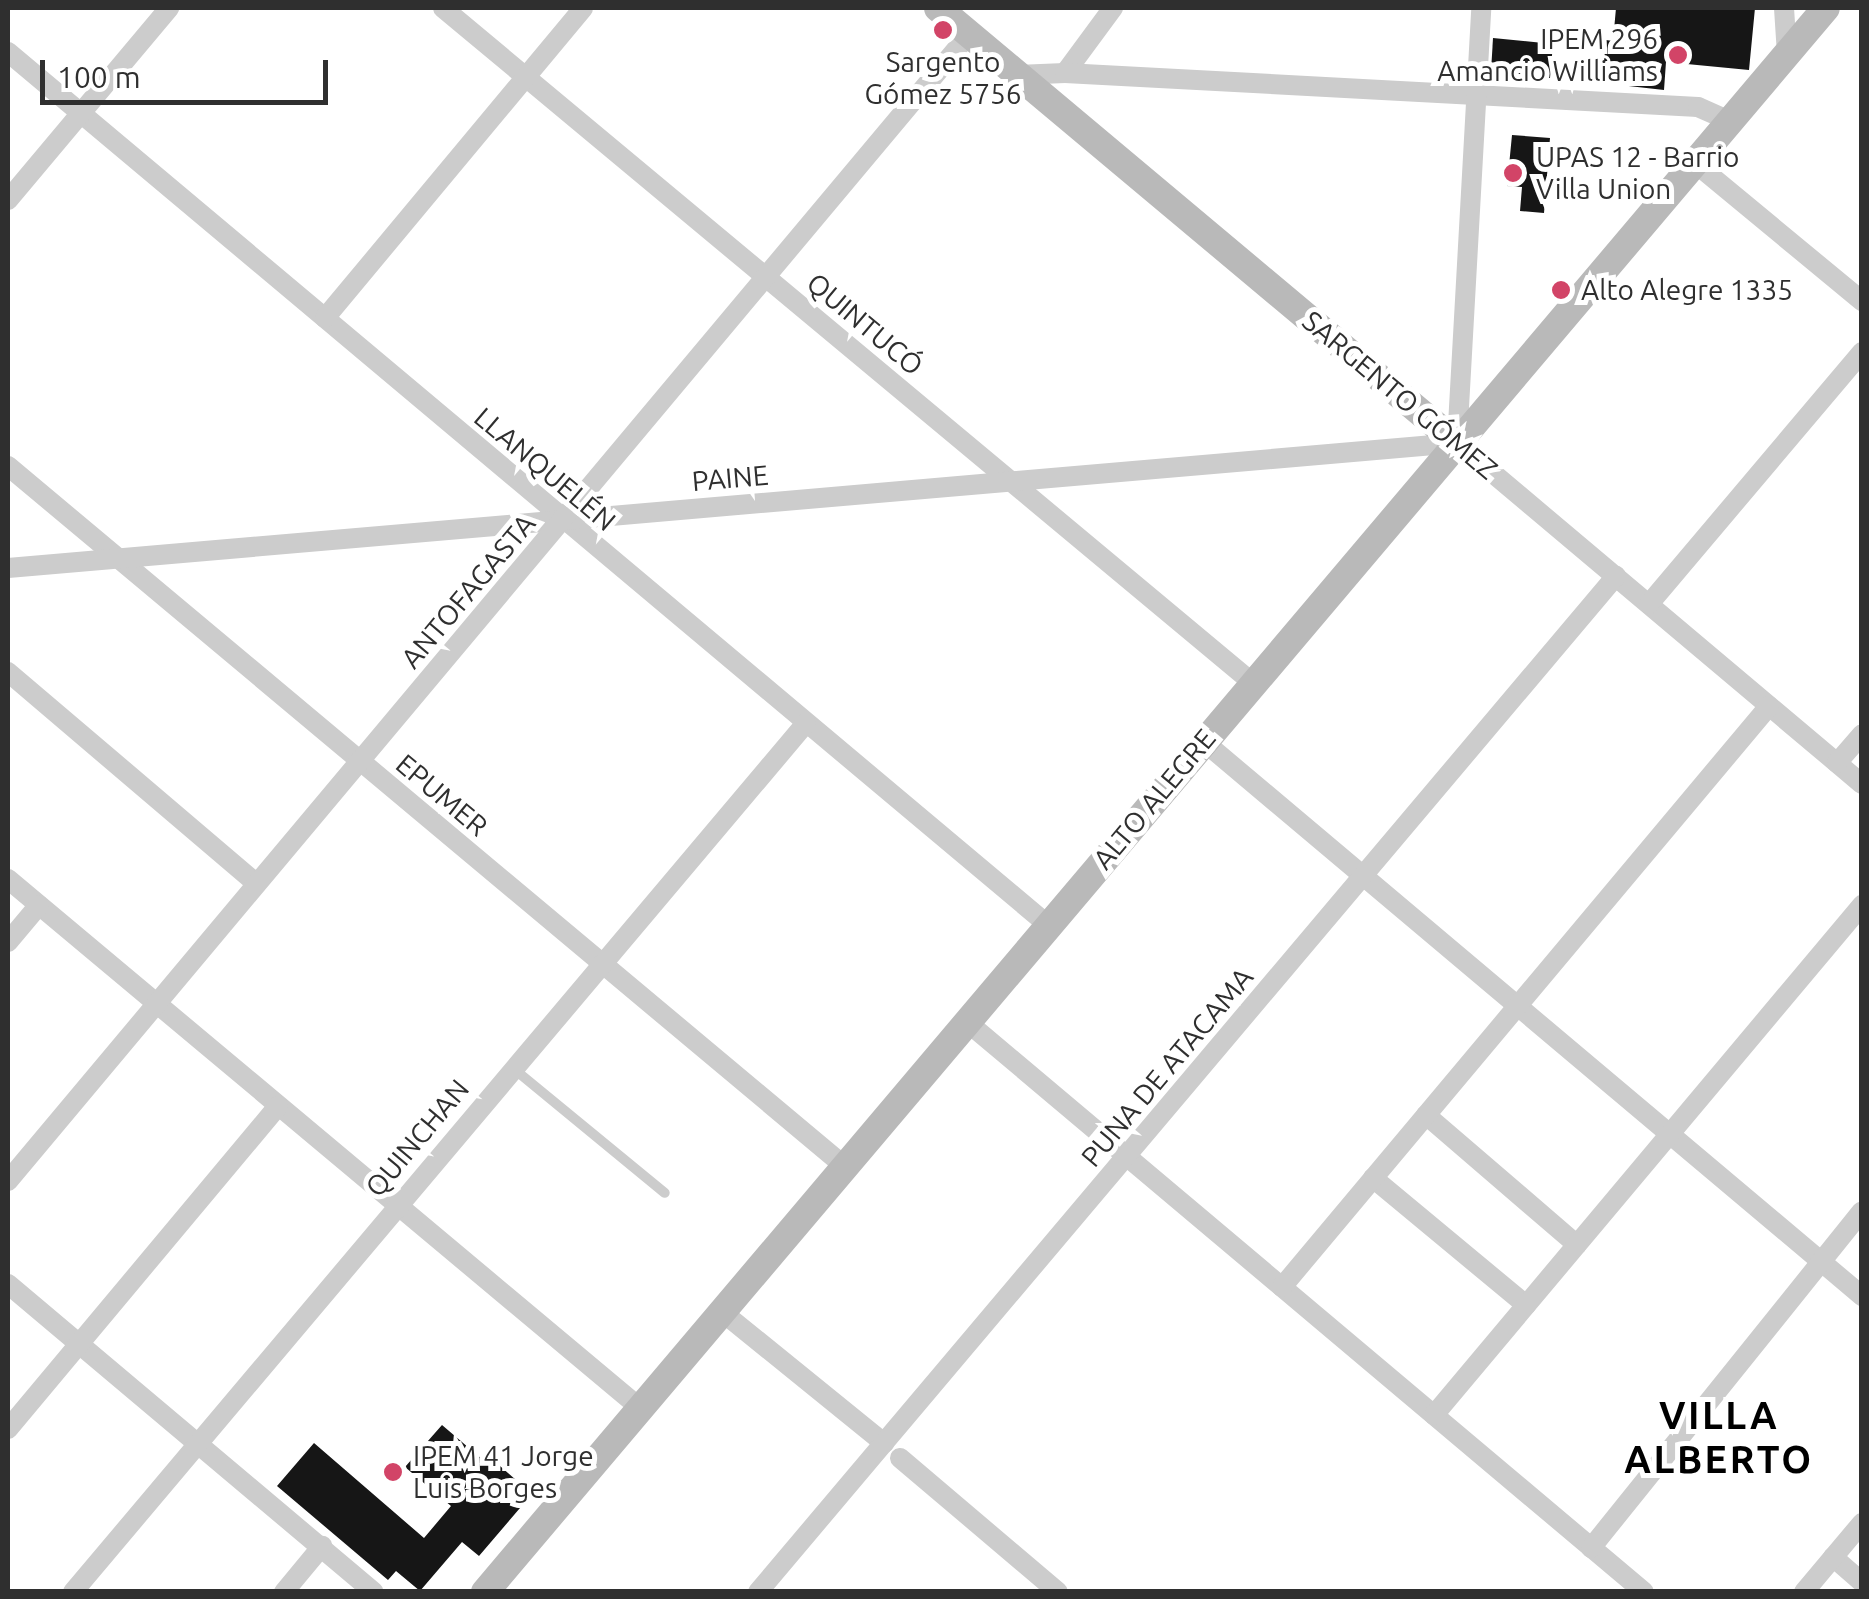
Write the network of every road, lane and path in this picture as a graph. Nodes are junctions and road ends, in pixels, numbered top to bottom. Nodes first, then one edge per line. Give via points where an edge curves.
1 (169, 8) edge
2 (443, 8) edge
3 (583, 8) edge
4 (938, 8) edge
5 (1112, 8) edge
6 (1481, 8) edge
7 (1784, 8) edge
8 (1826, 8) edge
9 (969, 34) junction
10 (8, 52) edge
11 (1786, 54) junction
12 (1065, 73) junction
13 (1018, 75) junction
14 (525, 76) junction
15 (1474, 94) junction
16 (80, 113) junction
17 (1730, 121) junction
18 (1695, 163) junction
19 (8, 200) edge
20 (766, 278) junction
21 (1862, 301) edge
22 (324, 318) junction
23 (1862, 352) edge
24 (1457, 443) junction
25 (8, 466) edge
26 (1008, 480) junction
27 (563, 520) junction
28 (118, 558) junction
29 (8, 568) edge
30 (1616, 576) junction
31 (1649, 604) junction
32 (8, 672) edge
33 (1252, 683) junction
34 (1769, 706) junction
35 (806, 723) junction
36 (1862, 734) edge
37 (1203, 741) junction
38 (360, 762) junction
39 (1837, 763) junction
40 (1862, 784) edge
41 (1365, 878) junction
42 (8, 879) edge
43 (256, 883) junction
44 (39, 905) junction
45 (1862, 905) edge
46 (1048, 925) junction
47 (8, 942) edge
48 (600, 964) junction
49 (157, 1002) junction
50 (1517, 1007) junction
51 (966, 1021) junction
52 (513, 1068) junction
53 (278, 1106) junction
54 (1426, 1115) junction
55 (1669, 1134) junction
56 (1127, 1157) junction
57 (842, 1166) junction
58 (1373, 1178) junction
59 (8, 1182) edge
60 (665, 1193) dead end
61 (398, 1204) junction
62 (1862, 1211) edge
63 (1577, 1244) junction
64 (1820, 1261) junction
65 (8, 1284) edge
66 (1282, 1287) junction
67 (1862, 1296) edge
68 (1526, 1305) junction
69 (722, 1311) junction
70 (80, 1344) junction
71 (640, 1408) junction
72 (1434, 1415) junction
73 (8, 1430) edge
74 (884, 1442) junction
75 (198, 1444) junction
76 (900, 1458) dead end
77 (1862, 1523) edge
78 (322, 1546) junction
79 (1592, 1548) junction
80 (1833, 1557) junction
81 (1862, 1582) edge
82 (488, 1590) edge
83 (73, 1592) edge
84 (284, 1592) edge
85 (374, 1592) edge
86 (758, 1592) edge
87 (1058, 1592) edge
88 (1644, 1592) edge
89 (1804, 1592) edge

1 - 16 street
2 - 14 street, QUINTUCÓ
3 - 14 street
4 - 9 main road, SARGENTO GÓMEZ
5 - 12 street
6 - 15 street
7 - 11 street
8 - 11 main road, ALTO ALEGRE
9 - 13 main road, SARGENTO GÓMEZ
9 - 20 street, ANTOFAGASTA
10 - 16 street, LLANQUELÉN
11 - 17 main road, ALTO ALEGRE
12 - 13 street
12 - 15 street
13 - 24 main road, SARGENTO GÓMEZ
14 - 20 street, QUINTUCÓ
14 - 22 street
15 - 17 street via 1698,108
15 - 24 street
16 - 19 street
16 - 22 street, LLANQUELÉN
17 - 18 main road, ALTO ALEGRE
18 - 21 street
18 - 24 main road, ALTO ALEGRE
20 - 26 street, QUINTUCÓ
20 - 27 street, ANTOFAGASTA
22 - 27 street, LLANQUELÉN
23 - 31 street
24 - 26 street, PAINE
24 - 30 street, SARGENTO GÓMEZ
24 - 33 main road, ALTO ALEGRE
25 - 28 street, EPUMER
26 - 27 street, PAINE
26 - 33 street, QUINTUCÓ
27 - 28 street, PAINE
27 - 35 street, LLANQUELÉN
27 - 38 street, ANTOFAGASTA
28 - 29 street, PAINE
28 - 38 street, EPUMER
30 - 31 street, SARGENTO GÓMEZ
30 - 41 street, PUNA DE ATACAMA
31 - 34 street, SARGENTO GÓMEZ
32 - 43 street
33 - 37 main road, ALTO ALEGRE
34 - 39 street, SARGENTO GÓMEZ
34 - 50 street
35 - 46 street, LLANQUELÉN
35 - 48 street, QUINCHAN
36 - 39 street
37 - 41 street
37 - 46 main road, ALTO ALEGRE
38 - 43 street, ANTOFAGASTA
38 - 48 street, EPUMER
39 - 40 street, SARGENTO GÓMEZ
41 - 50 street
41 - 56 street, PUNA DE ATACAMA
42 - 44 street
43 - 49 street, ANTOFAGASTA
44 - 47 street
44 - 49 street
45 - 55 street
46 - 51 main road, ALTO ALEGRE
48 - 52 street, QUINCHAN
48 - 57 street, EPUMER
49 - 53 street
49 - 59 street, ANTOFAGASTA
50 - 54 street
50 - 55 street
51 - 56 street
51 - 57 main road, ALTO ALEGRE
52 - 60 lane
52 - 61 street, QUINCHAN
53 - 61 street
53 - 70 street
54 - 58 street
54 - 63 street
55 - 63 street
55 - 64 street
56 - 66 street
56 - 74 street, PUNA DE ATACAMA
57 - 69 main road, ALTO ALEGRE
58 - 66 street
58 - 68 street
61 - 71 street
61 - 75 street, QUINCHAN
62 - 64 street
63 - 68 street
64 - 67 street
64 - 79 street
65 - 70 street
66 - 72 street
68 - 72 street
69 - 71 main road, ALTO ALEGRE
69 - 74 street
70 - 73 street
70 - 75 street
71 - 82 main road, ALTO ALEGRE
72 - 79 street
74 - 86 street, PUNA DE ATACAMA
75 - 78 street
75 - 83 street, QUINCHAN
76 - 87 street
77 - 80 street
78 - 84 street
78 - 85 street
79 - 88 street
80 - 81 street
80 - 89 street

